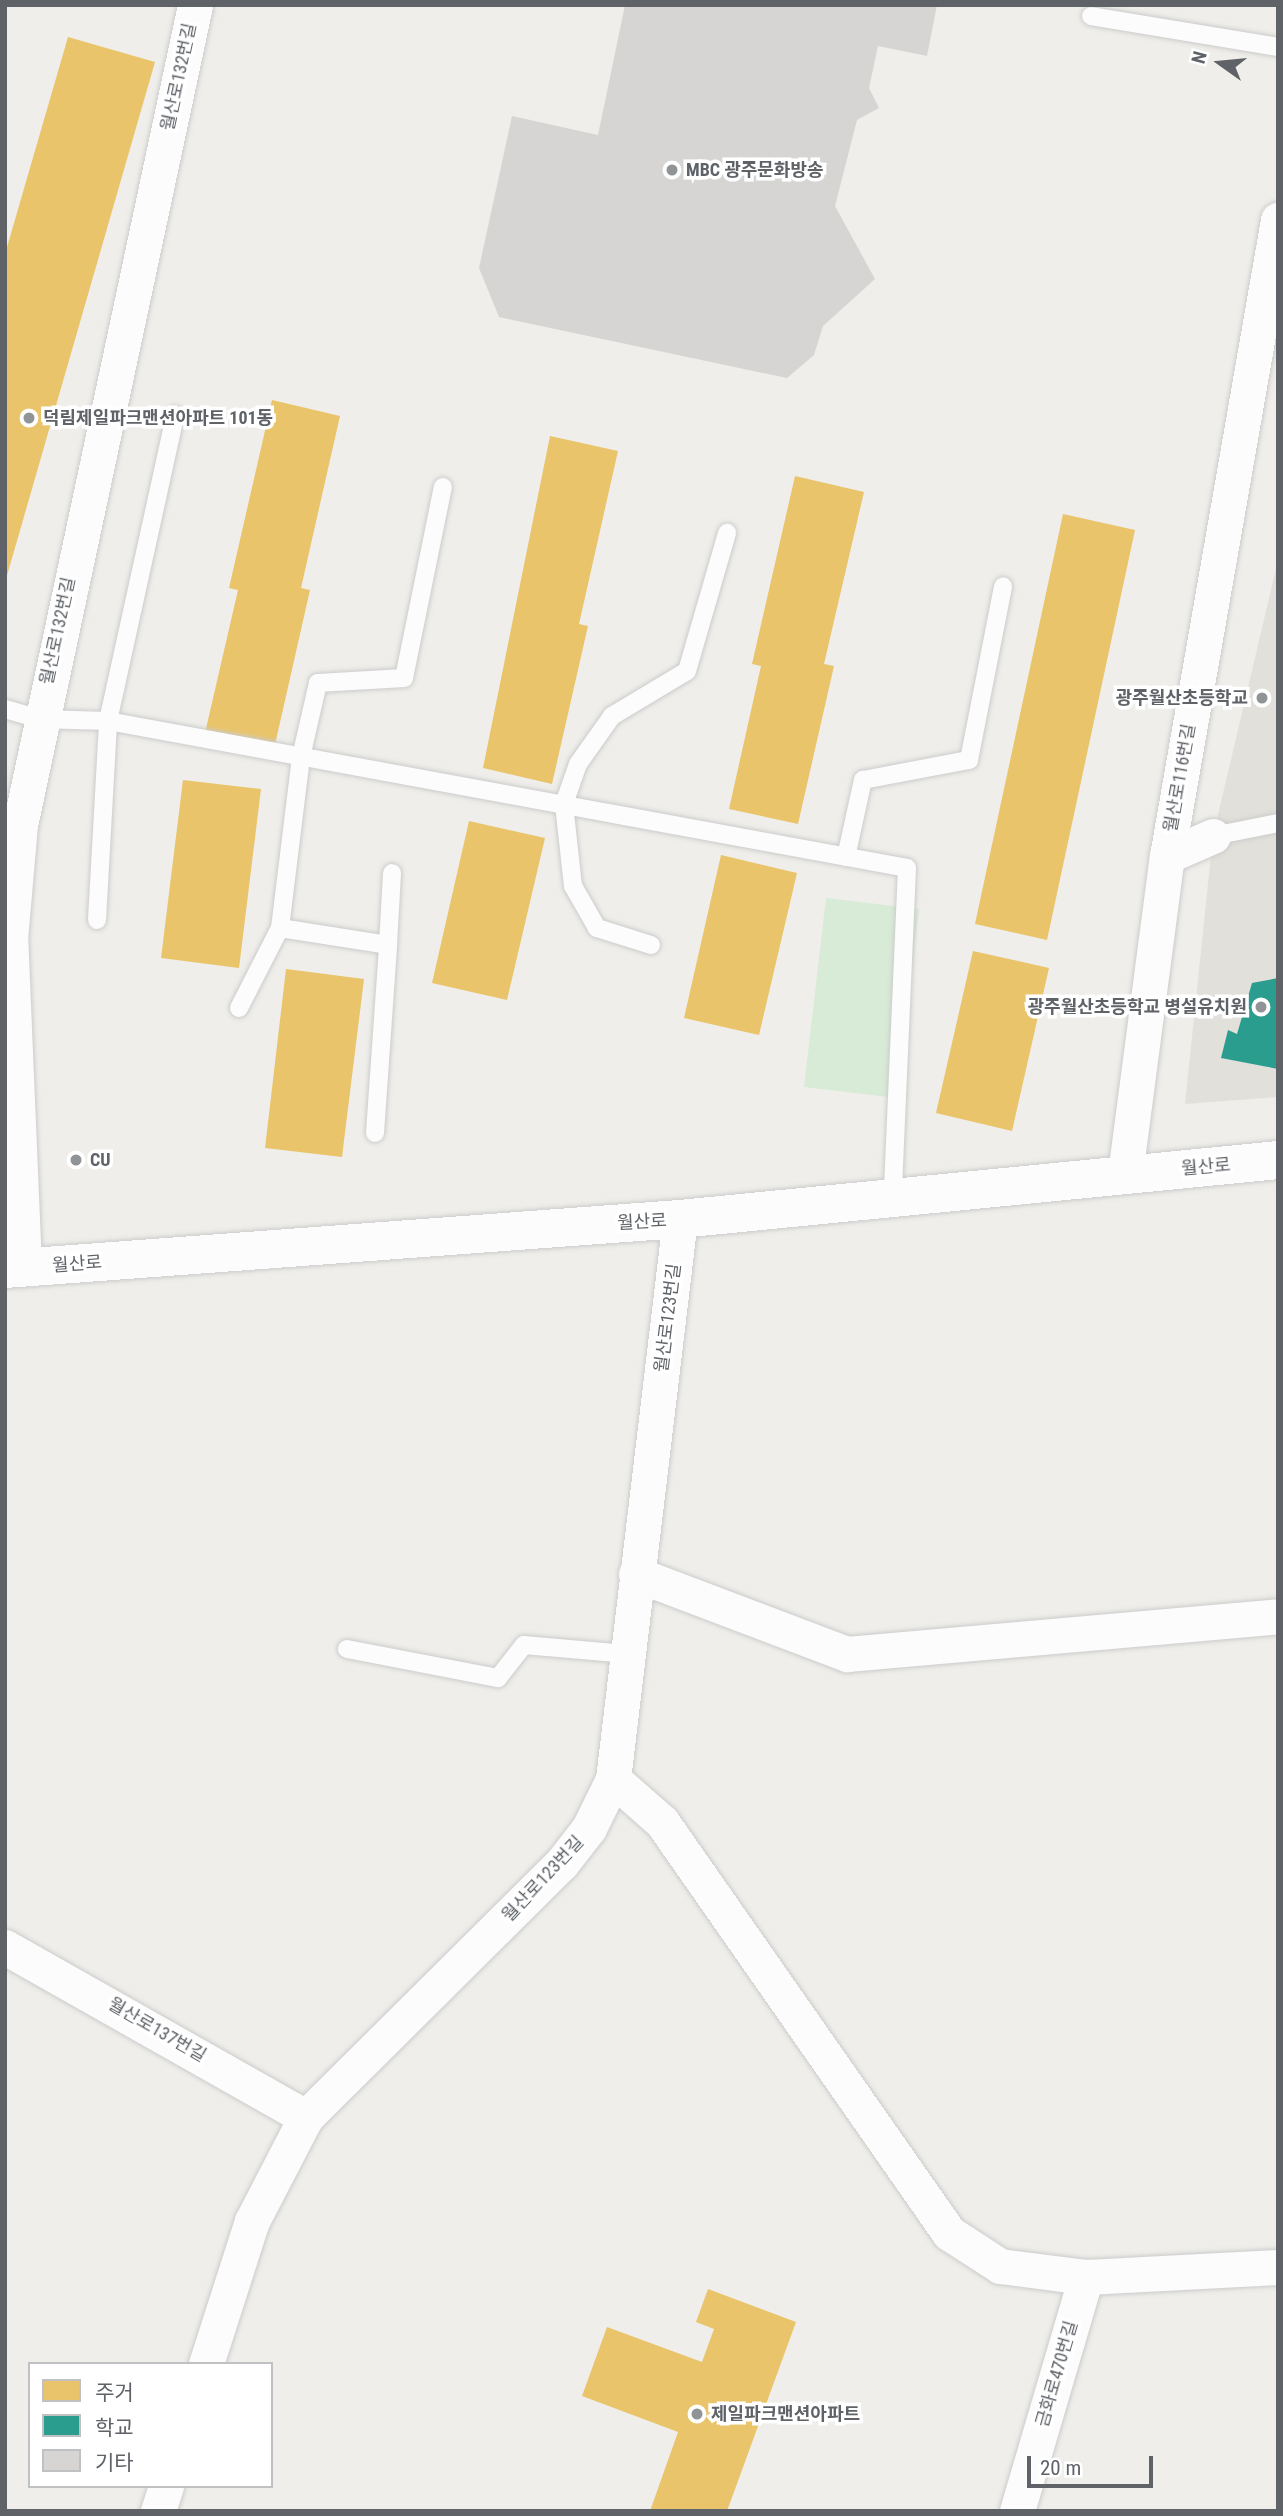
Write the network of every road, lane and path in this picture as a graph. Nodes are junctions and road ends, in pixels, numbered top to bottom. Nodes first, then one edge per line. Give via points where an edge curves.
1 (195, 5) edge
2 (1091, 16) dead end
3 (1278, 47) edge
4 (1278, 220) edge
5 (175, 415) dead end
6 (443, 487) dead end
7 (727, 533) dead end
8 (1003, 586) dead end
9 (5, 709) edge
10 (39, 719) junction
11 (108, 721) junction
12 (301, 757) junction
13 (564, 804) junction
14 (1278, 823) edge
15 (1213, 836) joint
16 (1167, 856) junction
17 (846, 858) junction
18 (392, 873) dead end
19 (97, 920) dead end
20 (280, 928) junction
21 (651, 944) dead end
22 (388, 945) junction
23 (239, 1008) dead end
24 (375, 1133) dead end
25 (1278, 1160) edge
26 (1125, 1174) junction
27 (893, 1194) junction
28 (680, 1219) junction
29 (15, 1268) edge
30 (636, 1574) junction
31 (1278, 1616) edge
32 (347, 1649) dead end
33 (626, 1654) junction
34 (613, 1779) junction
35 (5, 1947) edge
36 (306, 2117) junction
37 (1278, 2267) edge
38 (1086, 2277) junction
39 (207, 2362) edge
40 (165, 2488) edge
41 (159, 2511) edge
42 (1017, 2511) edge

1 - 10 street, 월산로132번길
2 - 3 lane
4 - 16 street, 월산로116번길
5 - 11 lane
6 - 12 lane via 404,678 318,683
7 - 13 lane via 687,671 612,716 578,764
8 - 17 lane via 969,760 863,780
9 - 10 lane
10 - 11 lane
10 - 29 street, 월산로132번길 via 10,939
11 - 12 lane
11 - 19 lane
12 - 13 lane
12 - 20 lane
13 - 17 lane
13 - 21 lane via 573,886 597,928
14 - 15 lane
15 - 16 street
16 - 26 street, 월산로116번길
17 - 27 lane via 907,868
18 - 22 lane
20 - 22 lane
20 - 23 lane
22 - 24 lane
25 - 26 street, 월산로
26 - 27 street, 월산로
27 - 28 street, 월산로
28 - 29 street, 월산로
28 - 30 street, 월산로123번길
30 - 31 street via 847,1654
30 - 33 street, 월산로123번길
32 - 33 lane via 499,1678 524,1646
33 - 34 street, 월산로123번길
34 - 36 street, 월산로123번길 via 589,1828 561,1864
34 - 38 street via 662,1822 949,2234 1000,2266
35 - 36 street, 월산로137번길
36 - 39 street, 월산로123번길 via 253,2221
37 - 38 street
38 - 42 street, 금화로470번길
40 - 41 street

